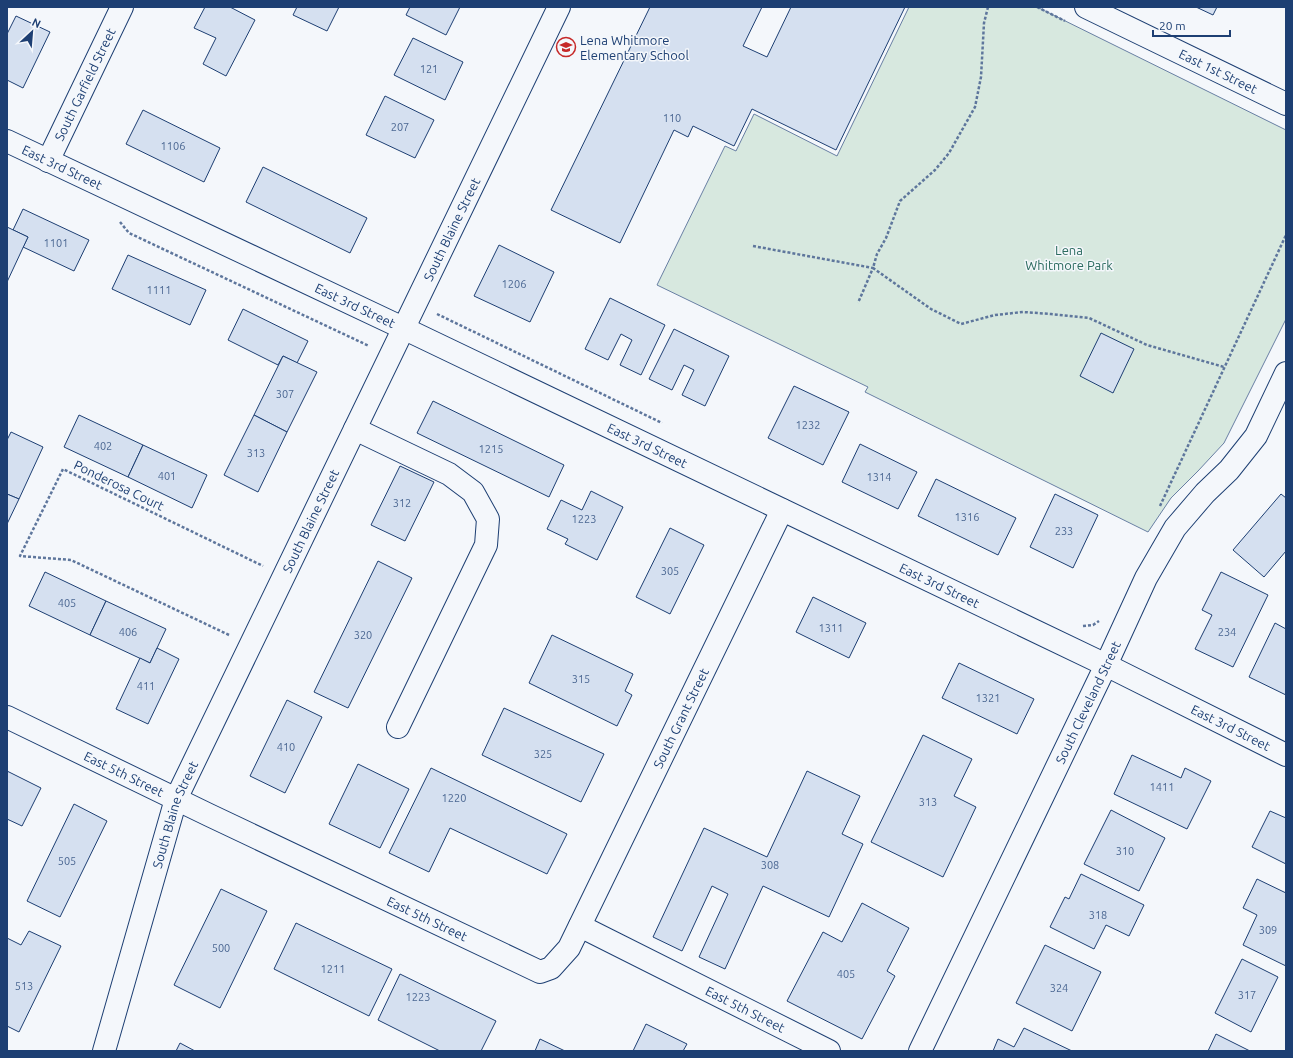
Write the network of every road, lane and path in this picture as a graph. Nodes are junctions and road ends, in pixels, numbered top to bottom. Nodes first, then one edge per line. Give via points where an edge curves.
1 (122, 7) edge
2 (559, 7) edge
3 (988, 7) edge
4 (1086, 7) edge
5 (1286, 104) edge
6 (7, 141) edge
7 (48, 161) junction
8 (120, 222) dead end
9 (1286, 235) edge
10 (753, 246) dead end
11 (874, 268) junction
12 (858, 303) dead end
13 (416, 304) junction
14 (403, 328) junction
15 (372, 347) dead end
16 (1224, 367) junction
17 (1286, 372) edge
18 (666, 425) dead end
19 (354, 429) junction
20 (782, 510) junction
21 (1158, 510) dead end
22 (265, 567) dead end
23 (1102, 617) dead end
24 (1080, 625) dead end
25 (232, 636) dead end
26 (1106, 665) junction
27 (7, 717) edge
28 (398, 727) dead end
29 (1286, 755) edge
30 (176, 799) junction
31 (580, 926) junction
32 (104, 1051) edge
33 (829, 1051) edge
34 (920, 1051) edge

1 - 7 street, South Garfield Street
2 - 13 street, South Blaine Street
3 - 11 path via 984,23 981,77 975,107 949,153 936,170 900,201 877,254
4 - 5 street, East 1st Street
6 - 7 street, East 3rd Street
7 - 14 street, East 3rd Street
8 - 15 path via 129,233
9 - 16 path
10 - 11 path
11 - 12 path
11 - 16 path via 931,309 961,324 995,315 1023,312 1089,318 1147,345
13 - 14 street, South Blaine Street
13 - 18 path
14 - 19 street, South Blaine Street
14 - 20 street, East 3rd Street
16 - 21 path
17 - 26 street, South Cleveland Street via 1256,436 1176,528 1146,578
19 - 28 street via 449,474 473,492 488,519 486,545
19 - 30 street, South Blaine Street
20 - 26 street, East 3rd Street
20 - 31 street, South Grant Street
22 - 25 path, Ponderosa Court via 63,469 20,556 71,560
23 - 24 path via 1093,625
26 - 29 street, East 3rd Street
26 - 34 street, South Cleveland Street
27 - 30 street, East 5th Street
30 - 31 street, East 5th Street via 540,972 551,968 569,948
30 - 32 street, South Blaine Street
31 - 33 street, East 5th Street

